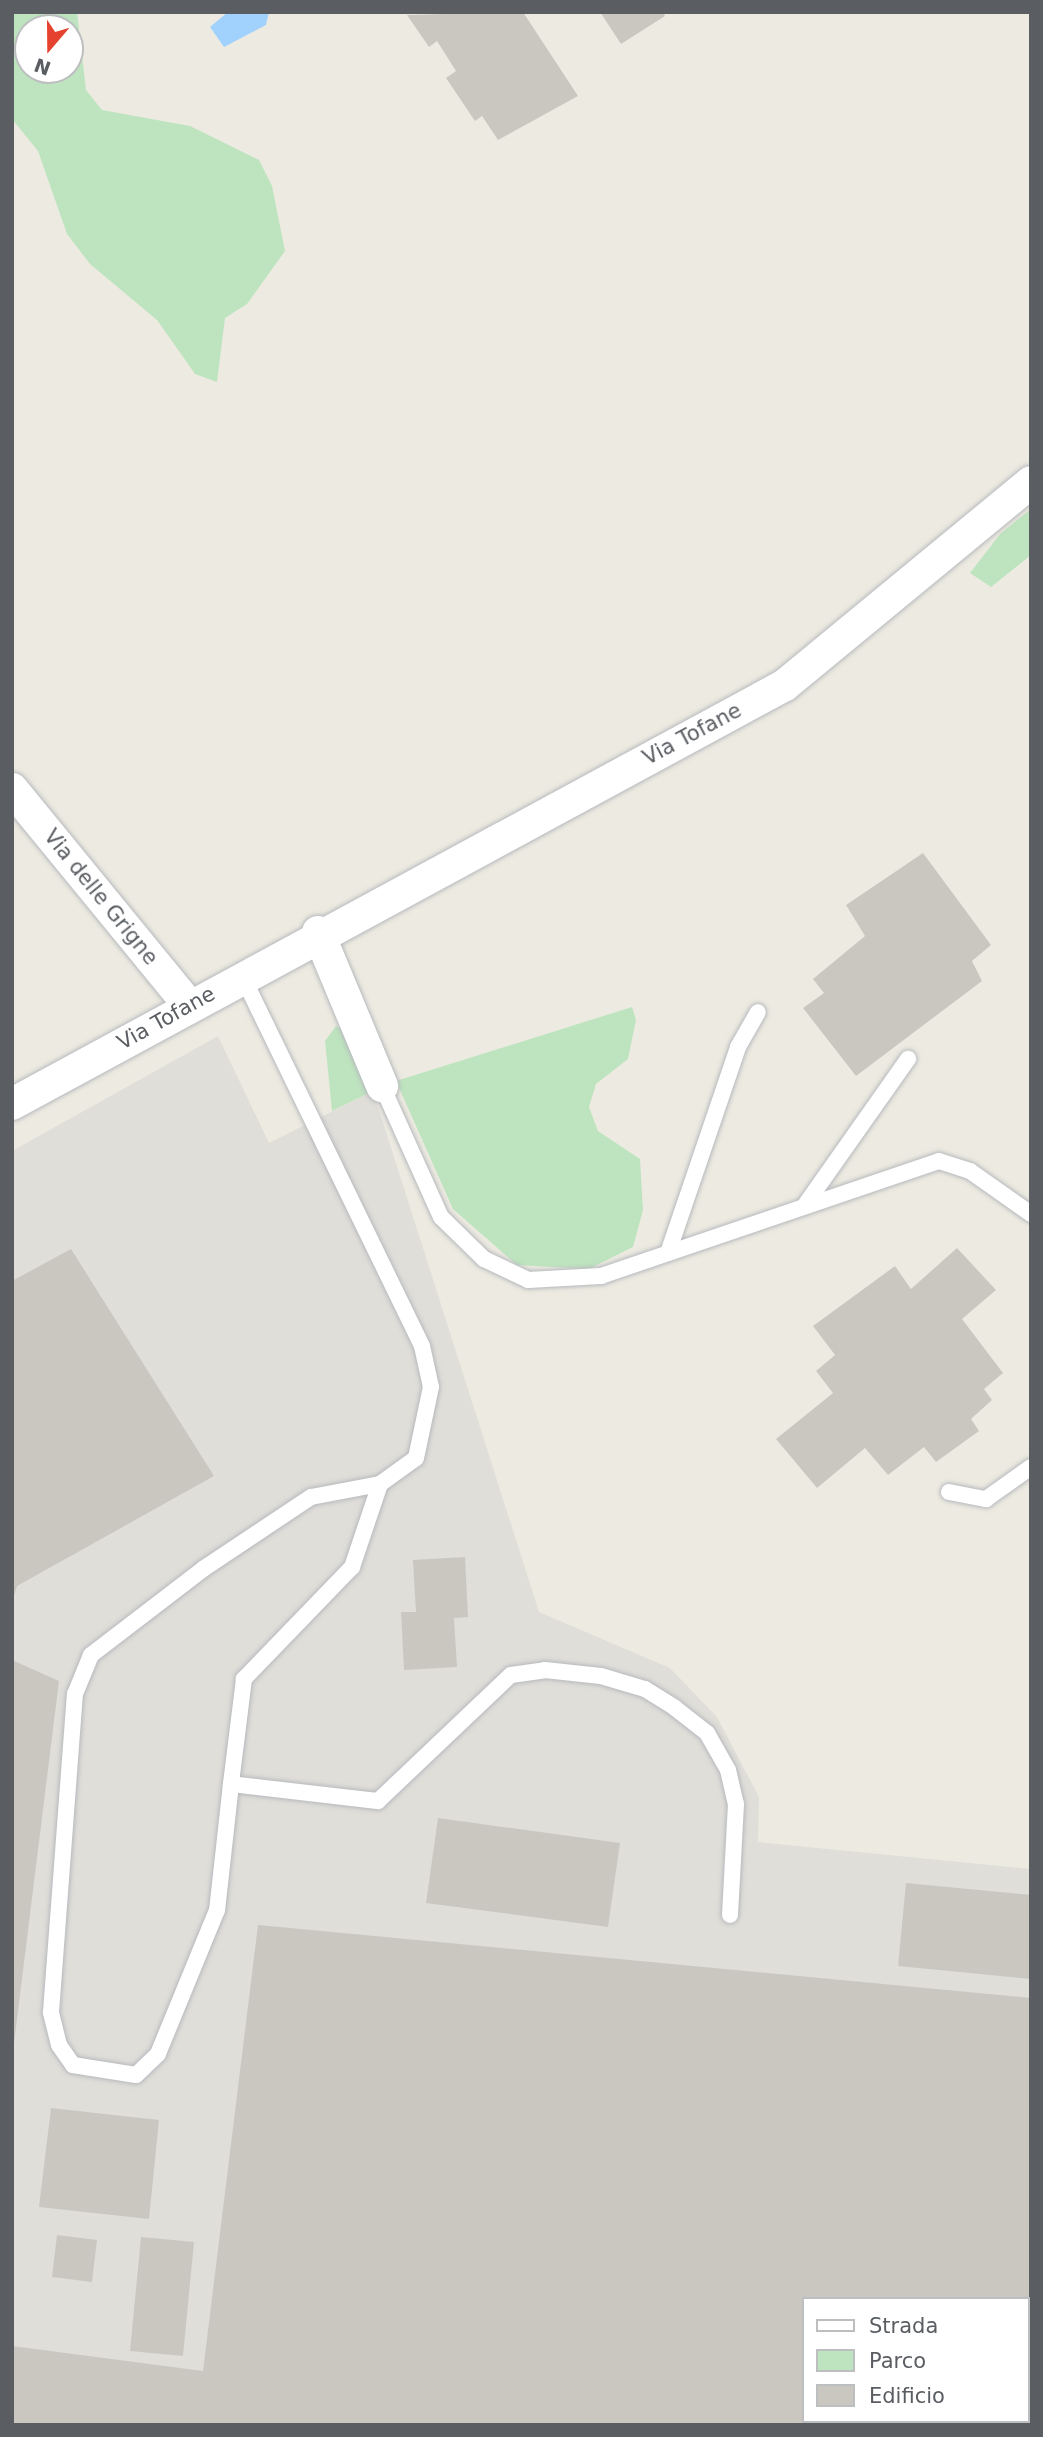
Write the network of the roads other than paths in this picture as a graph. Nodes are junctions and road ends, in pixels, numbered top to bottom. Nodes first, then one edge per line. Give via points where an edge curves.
1 (1031, 482) edge
2 (12, 789) edge
3 (318, 932) junction
4 (242, 976) junction
5 (189, 1005) junction
6 (758, 1012) dead end
7 (908, 1059) dead end
8 (382, 1086) joint
9 (12, 1104) edge
10 (805, 1205) junction
11 (1031, 1214) edge
12 (668, 1253) junction
13 (1031, 1467) edge
14 (380, 1484) junction
15 (949, 1492) dead end
16 (231, 1784) junction
17 (730, 1915) dead end

1 - 3 street, Via Tofane via 785,685
2 - 5 street, Via delle Grigne
3 - 4 street, Via Tofane
3 - 8 street
4 - 5 street, Via Tofane
4 - 14 lane via 422,1346 431,1387 416,1458
5 - 9 street, Via Tofane
6 - 12 lane via 738,1047
7 - 10 lane
8 - 12 lane via 441,1217 484,1259 528,1280 601,1276
10 - 11 lane via 939,1161 970,1171
10 - 12 lane
13 - 15 lane via 986,1499
14 - 16 lane via 352,1567 244,1679
14 - 16 lane via 311,1497 91,1655 75,1694 51,2012 58,2045 73,2065 136,2075 158,2054 217,1910
16 - 17 lane via 378,1801 511,1675 545,1670 601,1676 645,1689 674,1708 707,1733 728,1770 736,1804

